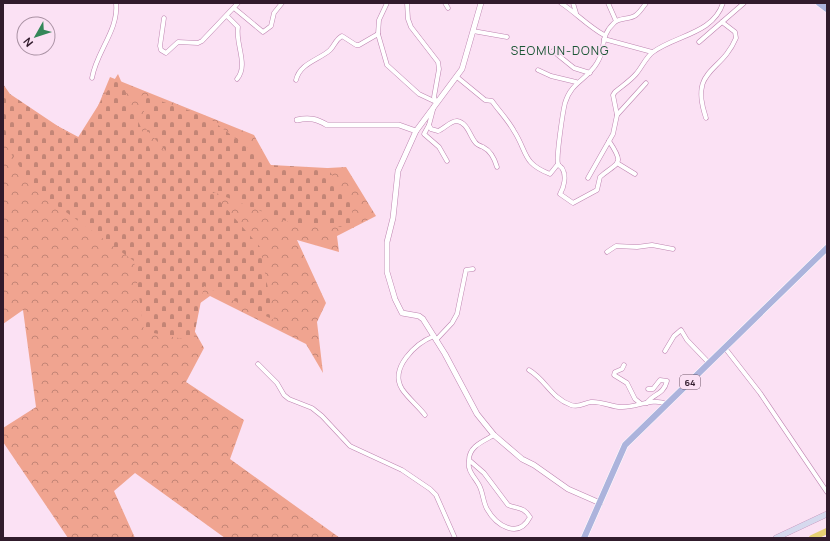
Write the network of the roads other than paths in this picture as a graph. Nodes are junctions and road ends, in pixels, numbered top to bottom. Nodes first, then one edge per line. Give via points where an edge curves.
1 (116, 3) edge
2 (238, 3) edge
3 (282, 3) edge
4 (387, 3) edge
5 (406, 3) edge
6 (445, 3) edge
7 (561, 3) edge
8 (573, 3) edge
9 (608, 3) edge
10 (646, 3) edge
11 (723, 3) edge
12 (744, 3) edge
13 (819, 3) edge
14 (480, 4) edge
15 (234, 8) junction
16 (448, 8) dead end
17 (827, 9) edge
18 (576, 13) junction
19 (226, 16) junction
20 (164, 18) dead end
21 (616, 20) junction
22 (722, 22) junction
23 (473, 31) junction
24 (378, 34) junction
25 (507, 37) dead end
26 (604, 37) junction
27 (699, 42) dead end
28 (553, 51) dead end
29 (652, 52) junction
30 (538, 70) dead end
31 (590, 73) junction
32 (457, 77) junction
33 (92, 78) dead end
34 (237, 79) dead end
35 (296, 80) dead end
36 (576, 82) junction
37 (646, 83) dead end
38 (435, 103) junction
39 (617, 115) junction
40 (706, 118) dead end
41 (297, 120) dead end
42 (429, 126) junction
43 (416, 131) junction
44 (609, 141) junction
45 (447, 161) dead end
46 (617, 163) junction
47 (558, 164) junction
48 (497, 167) dead end
49 (635, 174) dead end
50 (588, 178) dead end
51 (827, 248) edge
52 (673, 249) dead end
53 (607, 252) dead end
54 (474, 269) dead end
55 (435, 338) junction
56 (725, 348) junction
57 (665, 351) dead end
58 (710, 363) junction
59 (258, 364) dead end
60 (624, 365) dead end
61 (529, 370) dead end
62 (648, 389) dead end
63 (640, 403) junction
64 (647, 403) junction
65 (667, 404) junction
66 (425, 415) dead end
67 (494, 435) junction
68 (469, 460) junction
69 (827, 492) edge
70 (600, 503) junction
71 (827, 514) edge
72 (455, 538) edge
73 (584, 538) edge
74 (776, 538) edge

1 - 33 street via 117,11 113,26 94,65
2 - 15 street
3 - 15 street via 274,13 271,26 263,32
4 - 24 street via 379,20
5 - 38 street via 411,28 438,62
6 - 16 street
7 - 18 street
8 - 18 street
9 - 21 street
10 - 21 street via 636,16
11 - 29 street via 719,12 699,31 682,36
12 - 22 street
13 - 17 main road
14 - 23 street
15 - 19 street
18 - 26 street
19 - 20 street via 202,41 178,42 166,53 160,46
19 - 34 street via 238,27 242,59
21 - 26 street
22 - 27 street
22 - 40 street via 735,32 736,38 723,58 704,78 702,105
23 - 25 street
23 - 32 street via 465,62
24 - 35 street via 359,45 342,36 338,38 329,51 300,71
24 - 38 street via 387,65 419,94
26 - 29 street
26 - 31 street via 602,53
28 - 31 street via 574,68
29 - 39 street via 635,75 613,95
30 - 36 street
31 - 36 street
32 - 38 street
32 - 47 street via 484,100 492,101 514,130 529,161 537,168 550,174
36 - 47 street via 565,103
37 - 39 street
38 - 42 street
38 - 43 street
39 - 44 street
41 - 43 street via 306,118 328,124 399,125
42 - 45 street via 424,134 439,147
42 - 48 street via 438,132 450,123 460,122 467,128 476,144 493,156
43 - 55 street via 398,171 393,218 387,242 387,272 402,313 419,316
44 - 46 street via 616,151
44 - 50 street
46 - 47 street via 600,177 597,190 573,203 560,194 565,174
46 - 49 street
51 - 56 main road, 64
52 - 53 street via 652,245 616,246
54 - 55 street via 466,270 457,314 452,323
55 - 66 street via 418,346 400,368 402,388
55 - 67 street via 477,414
56 - 58 main road, 64
56 - 69 street via 760,393
57 - 58 street via 681,330 687,340
58 - 65 main road, 64
59 - 72 street via 277,383 288,399 312,408 350,446 402,470 436,495
60 - 63 street via 614,375 627,383 635,399
61 - 63 street via 541,379 555,397 572,406 591,402 622,407
62 - 64 street via 653,389 660,380 667,381 660,393
63 - 64 street
64 - 65 street
65 - 70 main road, 64 via 625,445
67 - 68 street via 474,447
67 - 70 street via 522,459 534,464 564,487
68 - 68 street via 484,473 508,505 525,510 530,517 528,521 511,530 490,514 480,486 471,474
70 - 73 main road, 64
71 - 74 main road

